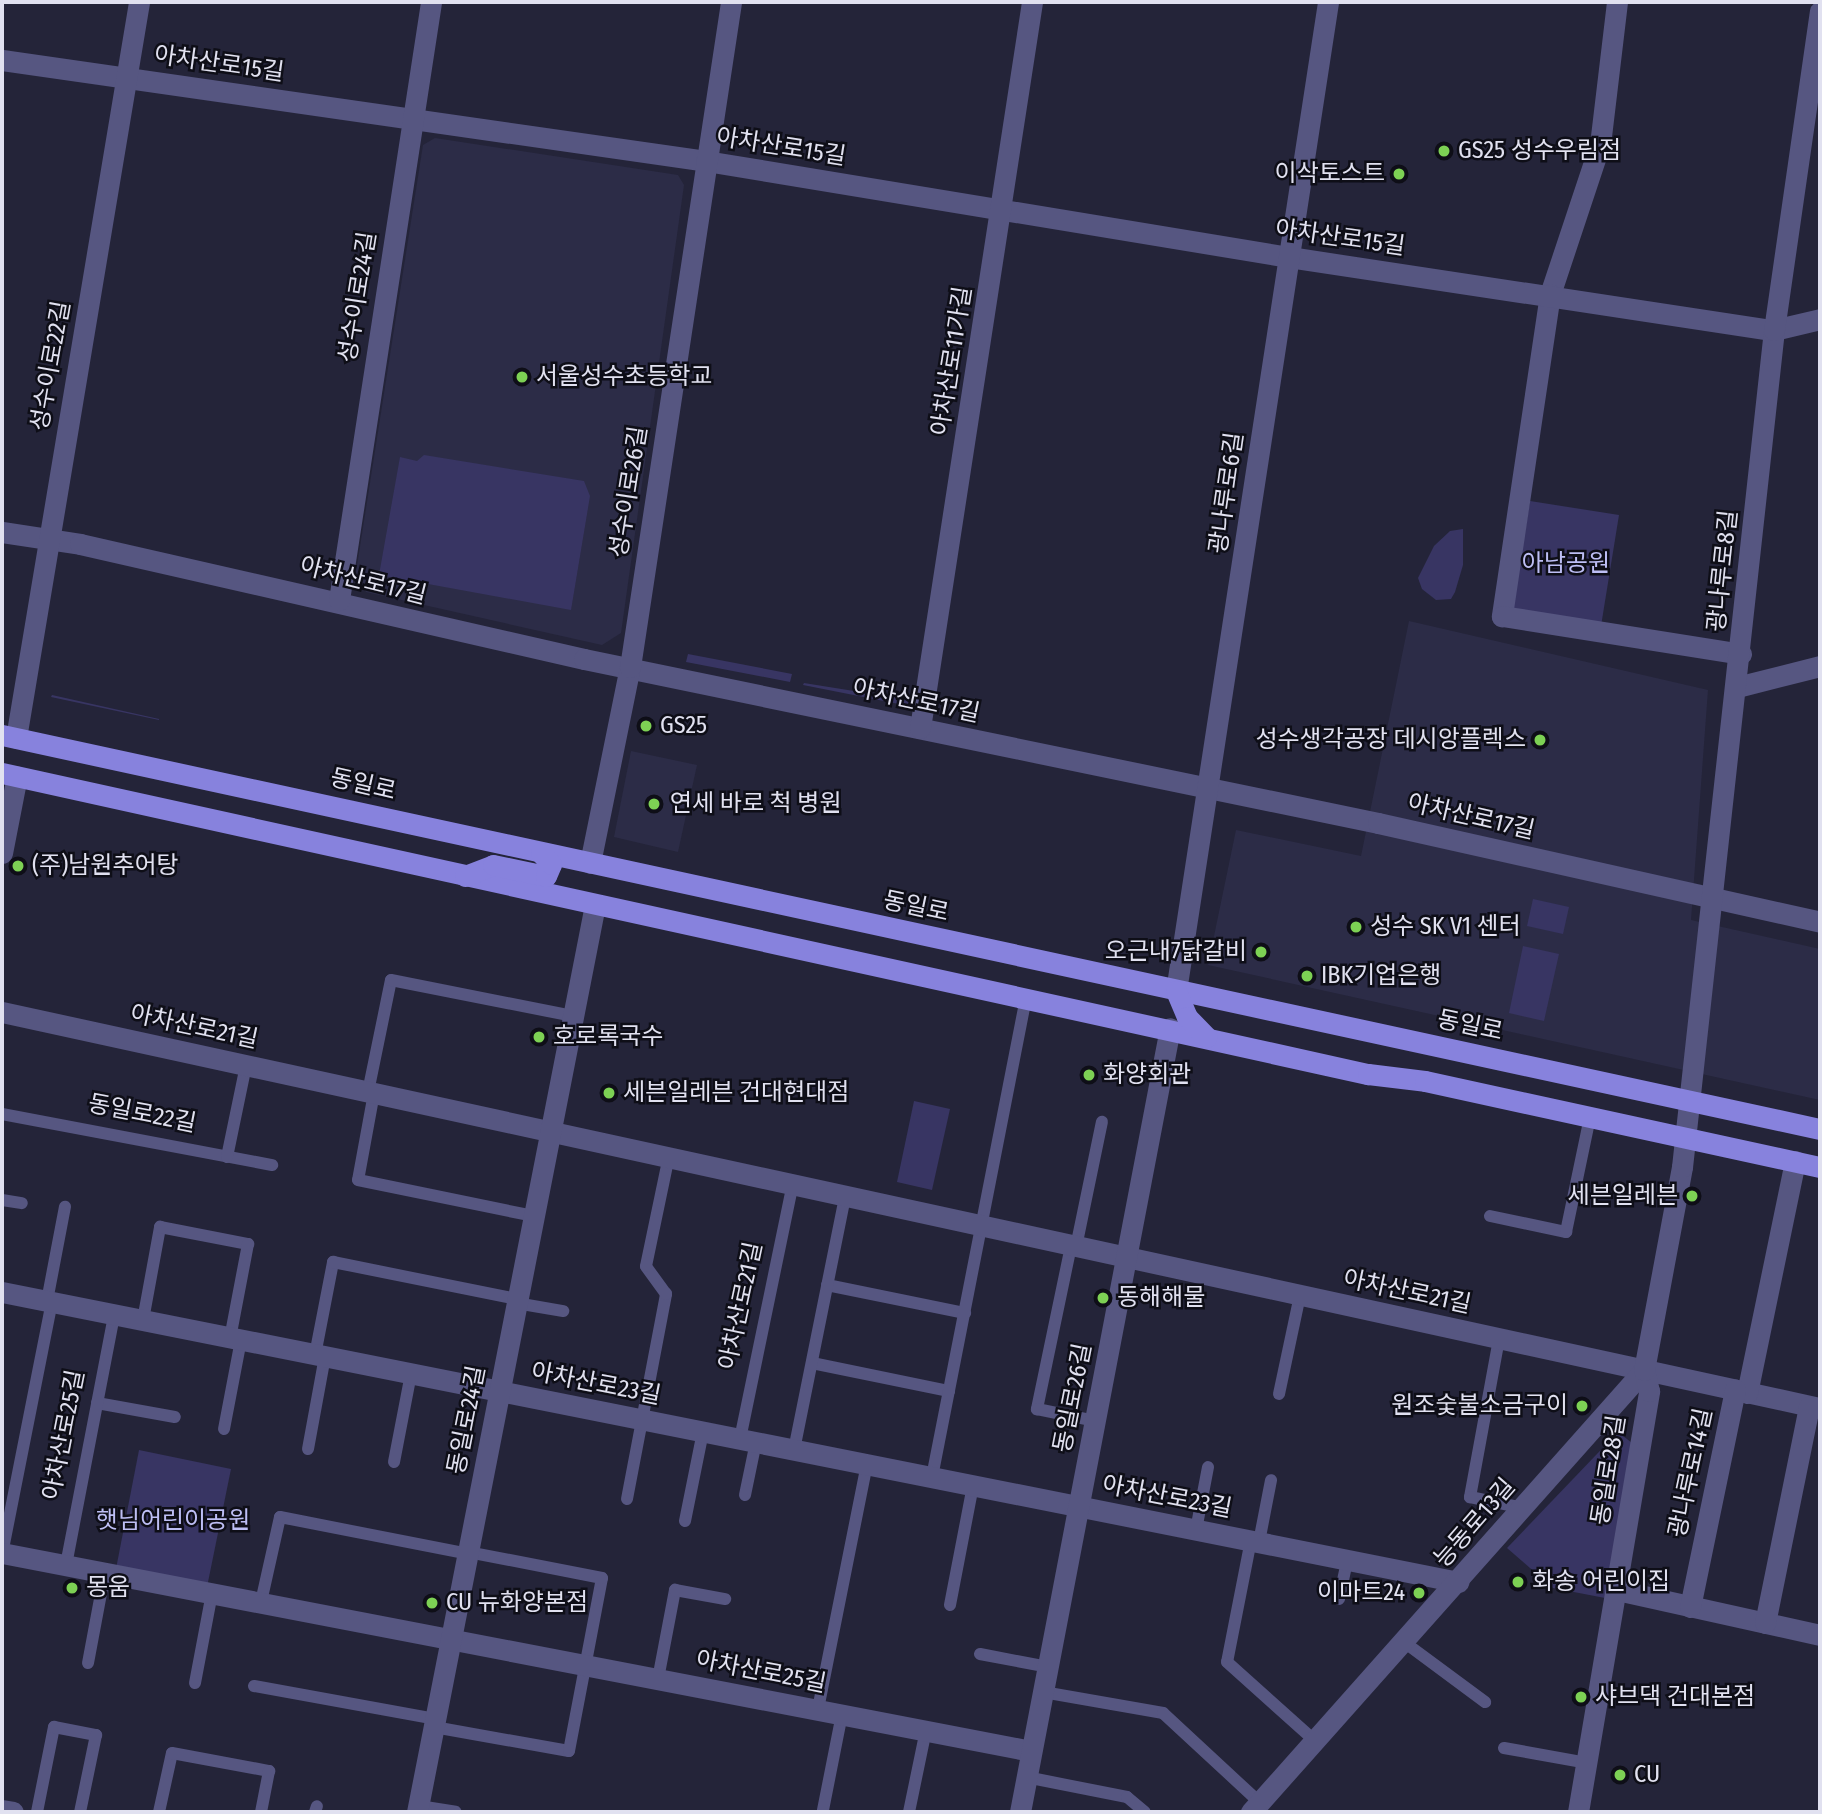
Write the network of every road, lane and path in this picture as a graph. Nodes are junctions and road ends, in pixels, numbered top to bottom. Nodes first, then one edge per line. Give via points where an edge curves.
1 (139, 2) edge
2 (431, 2) edge
3 (732, 2) edge
4 (1032, 2) edge
5 (1328, 2) edge
6 (1618, 2) edge
7 (1820, 11) edge
8 (2, 60) edge
9 (127, 77) junction
10 (412, 119) junction
11 (706, 161) junction
12 (1003, 210) junction
13 (1289, 257) junction
14 (1550, 294) junction
15 (1820, 319) edge
16 (1774, 330) junction
17 (2, 532) edge
18 (48, 540) junction
19 (339, 600) junction
20 (1741, 654) junction
21 (1820, 666) edge
22 (631, 667) junction
23 (1737, 687) junction
24 (920, 728) junction
25 (9, 737) edge
26 (9, 774) edge
27 (1209, 790) junction
28 (2, 853) edge
29 (541, 853) junction
30 (590, 863) junction
31 (465, 876) junction
32 (1713, 895) junction
33 (595, 905) junction
34 (1820, 922) edge
35 (1176, 991) junction
36 (1027, 995) junction
37 (2, 1012) edge
38 (572, 1016) junction
39 (1170, 1028) junction
40 (1206, 1037) junction
41 (246, 1065) junction
42 (1620, 1085) junction
43 (371, 1093) junction
44 (1688, 1099) junction
45 (2, 1114) edge
46 (1585, 1116) junction
47 (1102, 1122) dead end
48 (550, 1129) junction
49 (1820, 1129) edge
50 (1683, 1137) junction
51 (669, 1156) junction
52 (227, 1157) junction
53 (1795, 1161) junction
54 (272, 1165) dead end
55 (1820, 1167) edge
56 (793, 1184) junction
57 (845, 1196) junction
58 (2, 1200) edge
59 (22, 1203) dead end
60 (65, 1207) dead end
61 (533, 1216) junction
62 (1490, 1216) dead end
63 (983, 1226) junction
64 (1073, 1246) junction
65 (1126, 1258) junction
66 (827, 1285) junction
67 (2, 1292) edge
68 (1300, 1295) junction
69 (517, 1301) junction
70 (49, 1302) junction
71 (563, 1311) dead end
72 (965, 1313) junction
73 (114, 1315) junction
74 (143, 1320) junction
75 (236, 1339) junction
76 (1499, 1339) junction
77 (320, 1355) junction
78 (812, 1363) junction
79 (1644, 1370) junction
80 (411, 1374) junction
81 (500, 1391) junction
82 (949, 1391) junction
83 (1741, 1392) junction
84 (1279, 1394) dead end
85 (97, 1403) junction
86 (1814, 1407) edge
87 (175, 1417) dead end
88 (643, 1419) junction
89 (1095, 1421) junction
90 (224, 1429) dead end
91 (703, 1432) junction
92 (748, 1440) junction
93 (308, 1449) dead end
94 (794, 1450) junction
95 (394, 1462) dead end
96 (867, 1464) junction
97 (1208, 1467) dead end
98 (932, 1477) junction
99 (1271, 1480) dead end
100 (973, 1485) junction
101 (745, 1495) dead end
102 (626, 1499) dead end
103 (1079, 1506) junction
104 (1523, 1508) junction
105 (685, 1521) dead end
106 (1196, 1530) junction
107 (1255, 1541) junction
108 (2, 1553) edge
109 (468, 1553) junction
110 (1346, 1560) junction
111 (66, 1565) junction
112 (105, 1572) junction
113 (1458, 1582) junction
114 (1617, 1590) junction
115 (212, 1593) junction
116 (725, 1599) dead end
117 (1339, 1600) dead end
118 (261, 1602) junction
119 (950, 1605) dead end
120 (1690, 1607) junction
121 (1765, 1623) junction
122 (1820, 1635) edge
123 (451, 1639) junction
124 (1404, 1642) junction
125 (980, 1654) dead end
126 (88, 1663) dead end
127 (585, 1665) junction
128 (1048, 1667) junction
129 (658, 1679) junction
130 (195, 1683) dead end
131 (254, 1686) dead end
132 (1043, 1692) junction
133 (1485, 1702) dead end
134 (818, 1709) junction
135 (842, 1714) junction
136 (435, 1723) junction
137 (926, 1730) junction
138 (1315, 1741) junction
139 (1504, 1748) dead end
140 (1031, 1751) junction
141 (1587, 1763) junction
142 (1026, 1777) junction
143 (1255, 1807) edge
144 (418, 1809) edge
145 (2, 1810) edge
146 (823, 1810) dead end
147 (1584, 1811) edge
148 (13, 1812) edge
149 (37, 1812) edge
150 (80, 1812) edge
151 (159, 1812) edge
152 (261, 1812) edge
153 (456, 1812) edge
154 (909, 1812) edge
155 (1020, 1812) edge
156 (1145, 1812) edge

1 - 9 street, 성수이로22길
2 - 10 street, 성수이로24길
3 - 11 street, 성수이로26길
4 - 12 street, 아차산로11가길
5 - 13 street, 광나루로6길
6 - 14 street via 1600,144
7 - 16 street, 광나루로8길
8 - 9 street, 아차산로15길
9 - 10 street, 아차산로15길
9 - 18 street, 성수이로22길
10 - 11 street, 아차산로15길
10 - 19 street, 성수이로24길
11 - 12 street, 아차산로15길
11 - 22 street, 성수이로26길
12 - 13 street, 아차산로15길
12 - 24 street, 아차산로11가길
13 - 14 street, 아차산로15길
13 - 27 street, 광나루로6길
14 - 16 street, 아차산로15길
14 - 20 street via 1502,616
15 - 16 street, 아차산로15길
16 - 20 street, 광나루로8길
17 - 18 street, 아차산로17길
18 - 19 street, 아차산로17길
18 - 25 street, 성수이로22길
19 - 22 street, 아차산로17길 via 386,615
20 - 23 street, 광나루로8길
21 - 23 street
22 - 24 street, 아차산로17길
22 - 30 street, 성수이로26길
23 - 32 street, 광나루로8길
24 - 27 street, 아차산로17길
25 - 29 main road, 동일로
26 - 28 street
26 - 31 main road
27 - 32 street, 아차산로17길
27 - 35 street, 광나루로6길
29 - 30 main road, 동일로
29 - 31 main road via 551,864 546,876 493,865
30 - 35 main road, 동일로
31 - 33 main road
32 - 34 street, 아차산로17길
32 - 44 street, 광나루로8길
33 - 36 main road
33 - 38 street, 동일로24길
35 - 40 main road via 1187,1017
35 - 42 main road, 동일로
36 - 39 main road
36 - 63 lane
37 - 41 street, 아차산로21길
38 - 43 lane via 391,980
38 - 48 street, 동일로24길
39 - 40 main road
39 - 65 street, 동일로26길
40 - 46 main road
41 - 43 street, 아차산로21길
41 - 52 lane
42 - 44 main road, 동일로
42 - 46 main road via 1631,1098 1628,1110 1606,1106
43 - 48 street, 아차산로21길
43 - 61 lane via 358,1180
44 - 49 main road, 동일로
44 - 50 street, 광나루로8길
45 - 52 lane, 동일로22길
46 - 50 main road
46 - 62 lane via 1566,1232
47 - 64 lane
48 - 51 street, 아차산로21길
48 - 61 street, 동일로24길
50 - 53 main road
50 - 79 street, 동일로28길 via 1682,1167
51 - 56 street, 아차산로21길
51 - 88 lane via 646,1266 666,1294
52 - 54 lane, 동일로22길
53 - 55 main road
53 - 83 street
56 - 57 street, 아차산로21길
56 - 92 lane, 아차산로21길
57 - 63 street, 아차산로21길
57 - 66 lane
58 - 59 lane
60 - 70 lane, 아차산로25길
61 - 69 street, 동일로24길
63 - 64 street, 아차산로21길
63 - 72 lane
64 - 65 street, 아차산로21길
64 - 89 lane via 1037,1409
65 - 68 street, 아차산로21길
65 - 89 street, 동일로26길
66 - 72 lane
66 - 78 lane
67 - 70 street, 아차산로23길
68 - 76 street, 아차산로21길
68 - 84 lane
69 - 71 lane
69 - 77 lane via 333,1262
69 - 81 street, 동일로24길
70 - 73 street, 아차산로23길
70 - 108 lane, 아차산로25길
72 - 82 lane
73 - 74 street, 아차산로23길
73 - 85 lane, 아차산로25길
74 - 75 street, 아차산로23길
74 - 75 lane via 160,1227 248,1244
75 - 77 street, 아차산로23길
75 - 90 lane
76 - 79 street, 아차산로21길
76 - 104 lane via 1470,1497
77 - 80 street, 아차산로23길
77 - 93 lane
78 - 82 lane
78 - 94 lane
79 - 83 street, 아차산로21길
79 - 104 street, 능동로13길
79 - 114 street, 동일로28길 via 1649,1391
80 - 81 street, 아차산로23길
80 - 95 lane
81 - 88 street, 아차산로23길
81 - 109 street, 동일로24길
82 - 98 lane
83 - 86 street, 아차산로21길
83 - 120 street, 광나루로14길
85 - 87 lane
85 - 111 lane, 아차산로25길
86 - 121 street
88 - 91 street, 아차산로23길
88 - 102 lane
89 - 103 street, 동일로26길
91 - 92 street, 아차산로23길
91 - 105 lane
92 - 94 street, 아차산로23길
92 - 101 lane, 아차산로21길
94 - 96 street, 아차산로23길
96 - 98 street, 아차산로23길
96 - 134 lane
97 - 106 lane
98 - 100 street, 아차산로23길
99 - 107 lane
100 - 103 street, 아차산로23길
100 - 119 lane
103 - 106 street, 아차산로23길
103 - 128 street, 동일로26길
104 - 113 street, 능동로13길
106 - 107 street, 아차산로23길
107 - 110 street, 아차산로23길
107 - 138 lane, 아차산로23길 via 1227,1662
108 - 111 street, 아차산로25길
109 - 118 lane via 280,1517
109 - 123 street, 동일로24길
109 - 127 lane via 602,1577
110 - 113 street, 아차산로23길
110 - 117 lane
111 - 112 street, 아차산로25길
112 - 115 street, 아차산로25길
112 - 126 lane
113 - 124 street, 능동로13길
114 - 120 street
114 - 141 street, 동일로28길
115 - 118 street, 아차산로25길
115 - 130 lane
116 - 129 lane via 675,1590
118 - 123 street, 아차산로25길
120 - 121 street
121 - 122 street
123 - 127 street, 아차산로25길
123 - 136 street, 동일로24길
124 - 133 lane
124 - 138 street, 능동로13길
125 - 128 lane
127 - 129 street, 아차산로25길
127 - 136 lane via 569,1751
128 - 132 street, 동일로26길
129 - 134 street, 아차산로25길
131 - 136 lane
132 - 140 street, 동일로26길
132 - 143 lane via 1163,1713
134 - 135 street, 아차산로25길
135 - 137 street, 아차산로25길
135 - 146 lane
136 - 144 street, 동일로24길
137 - 140 street, 아차산로25길
137 - 154 lane
138 - 143 street, 능동로13길
139 - 141 lane
140 - 142 street, 동일로26길
141 - 147 street, 동일로28길
142 - 155 street, 동일로26길
142 - 156 lane via 1127,1797
144 - 153 lane, 동일로24길
145 - 148 street
149 - 150 lane via 54,1727 96,1735
151 - 152 lane via 172,1753 269,1771

